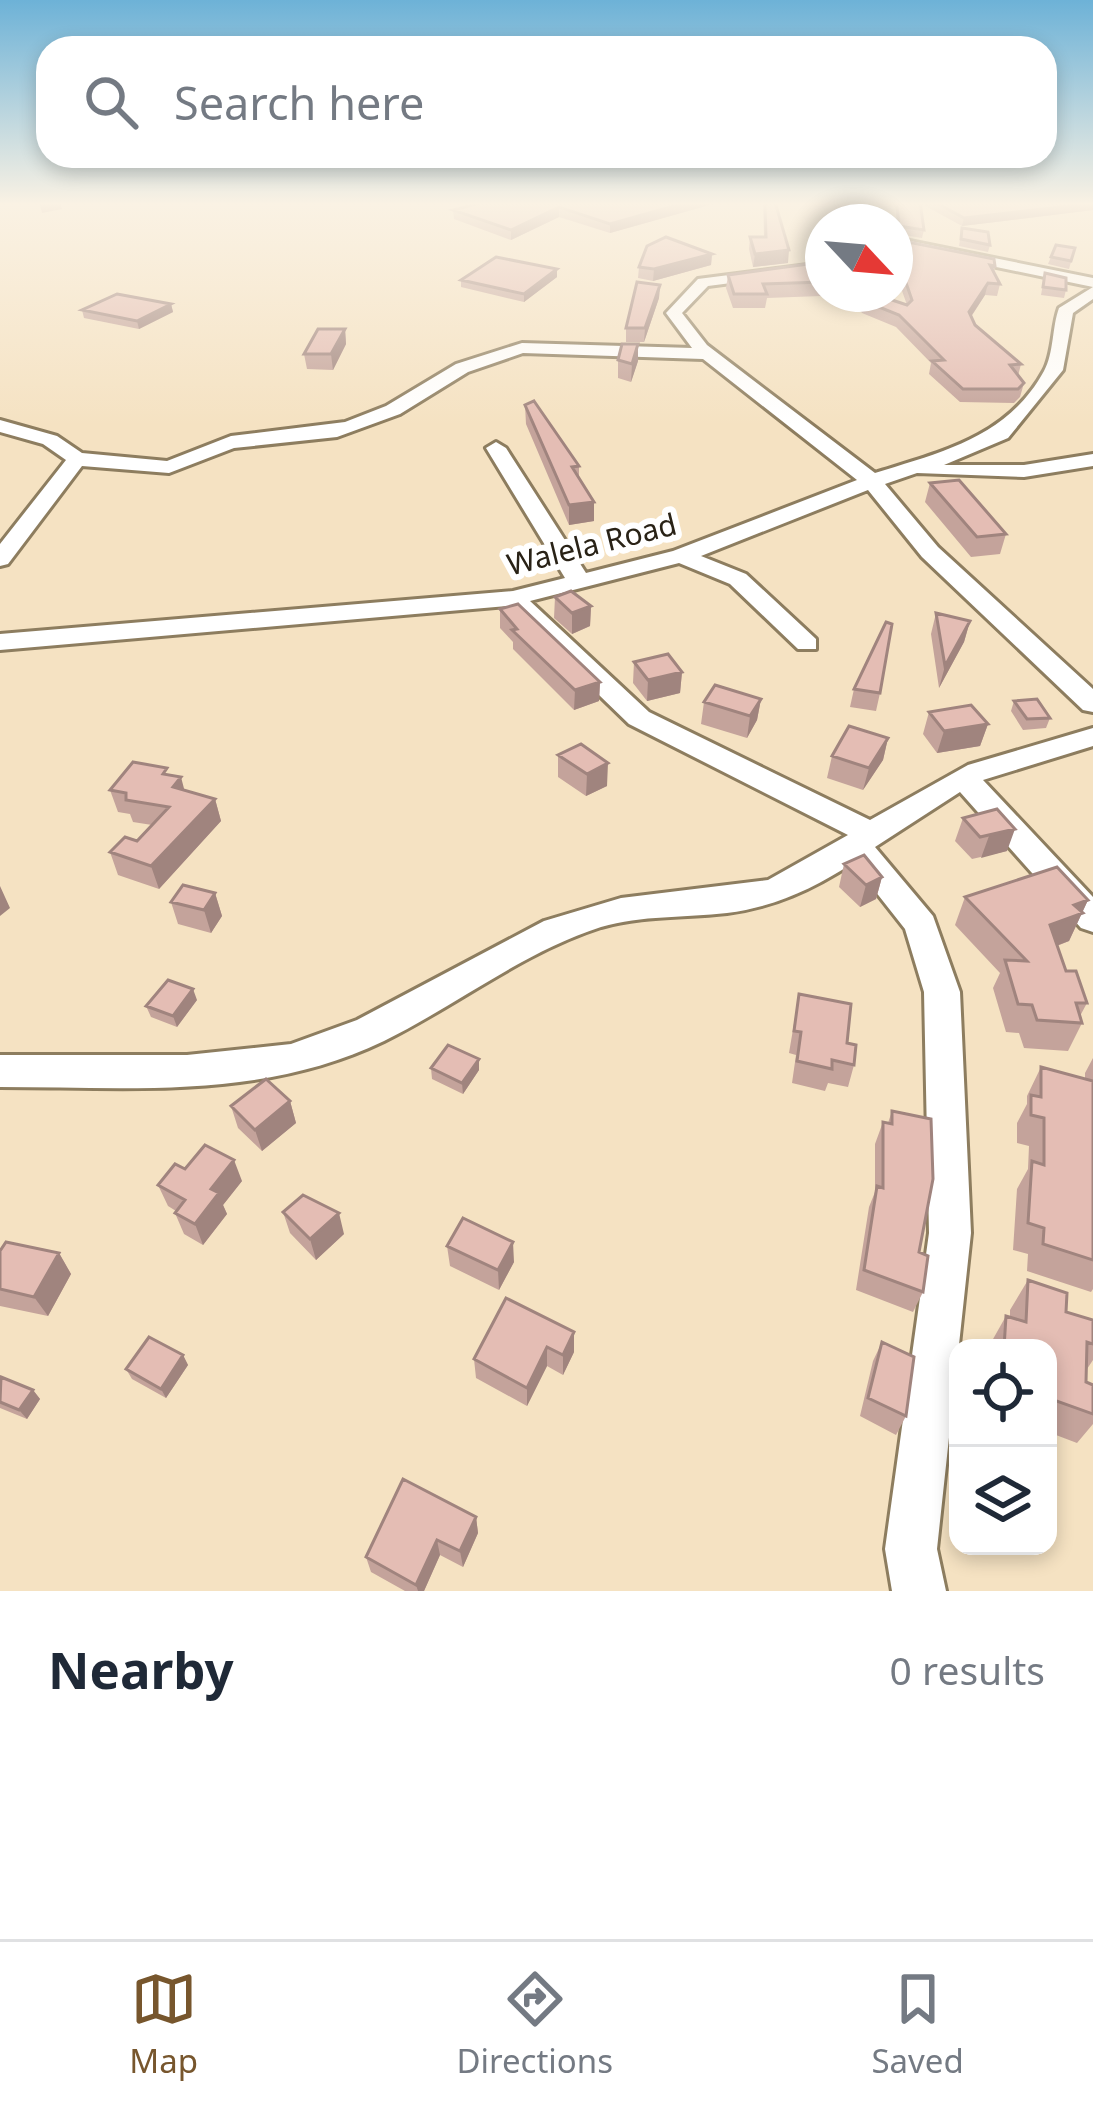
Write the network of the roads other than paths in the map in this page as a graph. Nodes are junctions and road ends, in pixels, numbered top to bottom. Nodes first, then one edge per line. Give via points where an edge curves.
1 (723, 276) edge
2 (1042, 276) edge
3 (1093, 288) edge
4 (708, 354) junction
5 (0, 426) edge
6 (496, 448) dead end
7 (77, 459) junction
8 (1093, 460) edge
9 (913, 468) junction
10 (872, 481) junction
11 (681, 556) junction
12 (0, 559) edge
13 (580, 584) junction
14 (513, 598) junction
15 (0, 642) edge
16 (807, 644) dead end
17 (1093, 704) edge
18 (1093, 736) edge
19 (964, 778) junction
20 (862, 838) junction
21 (1093, 920) edge
22 (0, 1071) edge
23 (919, 1591) edge

1 - 4 street via 692,290 674,313
2 - 3 street
3 - 9 street, Walela Road via 1065,311 1054,370 1001,434
4 - 7 street via 522,347 330,433 231,442 169,467
4 - 10 street
5 - 7 street via 50,440
6 - 13 street
7 - 12 street
8 - 9 street via 959,475
9 - 10 street, Walela Road
10 - 11 street, Walela Road
10 - 17 street via 930,552
11 - 13 street, Walela Road
11 - 16 street via 738,579
13 - 14 street, Walela Road
14 - 15 street, Walela Road
14 - 20 street via 639,718
18 - 19 street
19 - 20 street
19 - 21 street
20 - 22 street via 800,880 757,897 649,902 592,917 292,1060
20 - 23 street via 921,925 942,992 950,1233 911,1549

